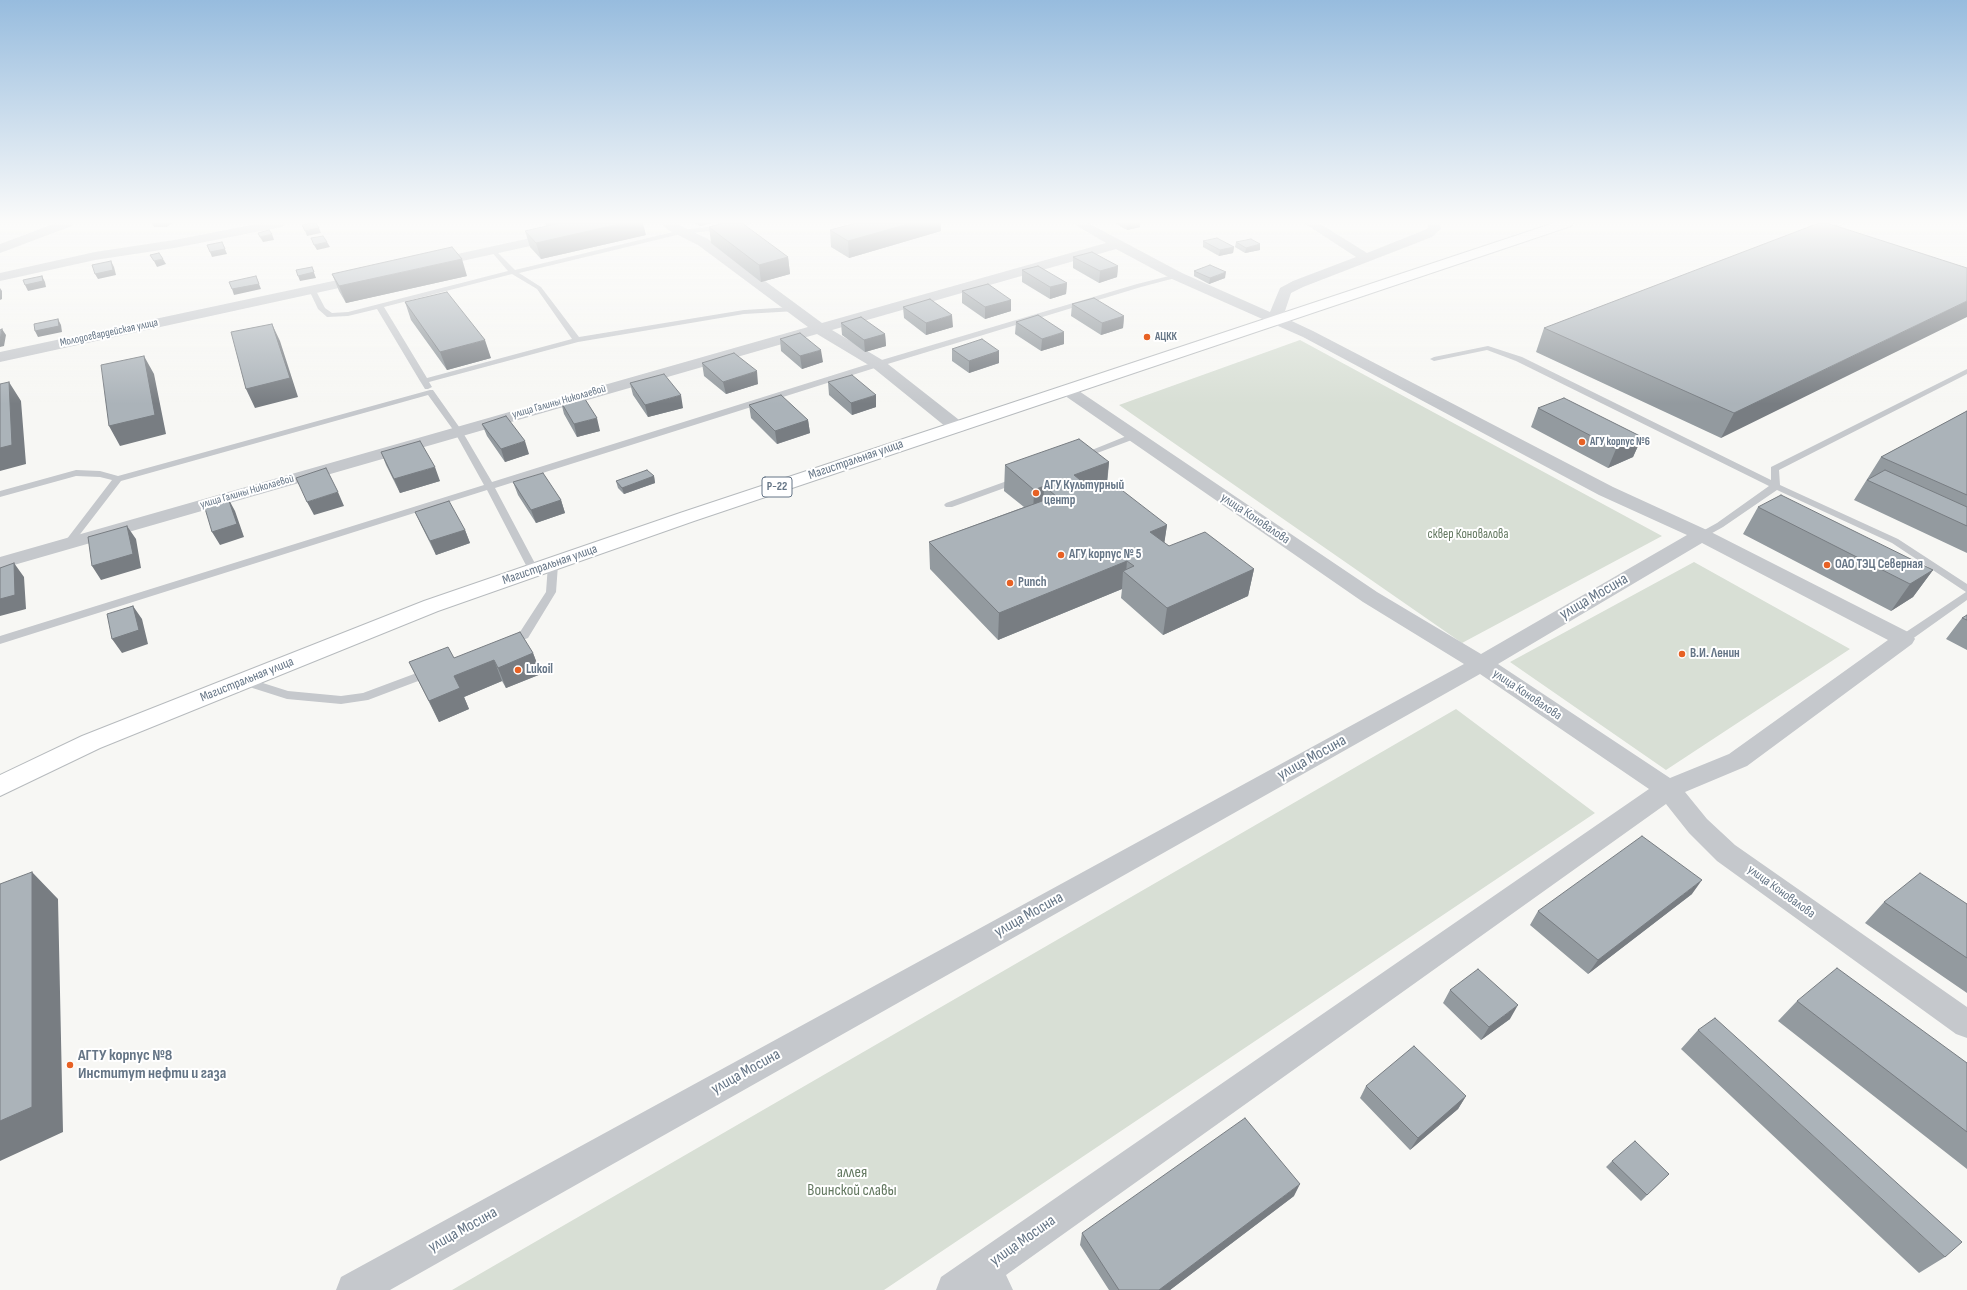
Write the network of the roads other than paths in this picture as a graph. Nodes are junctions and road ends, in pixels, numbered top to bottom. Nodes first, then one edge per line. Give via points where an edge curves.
1 (344, 283) edge
2 (470, 283) edge
3 (531, 283) edge
4 (758, 283) edge
5 (981, 283) edge
6 (1147, 283) edge
7 (1193, 283) edge
8 (1300, 283) edge
9 (1384, 283) edge
10 (313, 290) junction
11 (380, 307) junction
12 (793, 309) junction
13 (1275, 319) junction
14 (820, 329) junction
15 (577, 340) junction
16 (0, 357) edge
17 (1434, 359) dead end
18 (878, 364) junction
19 (1967, 370) edge
20 (424, 381) junction
21 (1067, 390) junction
22 (430, 392) junction
23 (957, 427) junction
24 (458, 431) junction
25 (1134, 436) junction
26 (1075, 458) edge
27 (118, 478) junction
28 (1023, 478) edge
29 (490, 485) junction
30 (1776, 486) junction
31 (0, 494) edge
32 (949, 505) dead end
33 (1702, 535) junction
34 (68, 544) junction
35 (0, 563) edge
36 (553, 565) junction
37 (534, 571) junction
38 (1967, 589) edge
39 (1967, 596) edge
40 (1904, 639) junction
41 (0, 640) edge
42 (495, 646) edge
43 (1481, 664) junction
44 (444, 666) edge
45 (244, 681) junction
46 (0, 786) edge
47 (1668, 789) junction
48 (1967, 1024) edge
49 (989, 1280) edge
50 (354, 1290) edge
51 (954, 1290) edge

1 - 10 street, Молодогвардейская улица
2 - 11 lane
3 - 15 lane via 539,288
4 - 12 street
5 - 14 street, улица Галины Николаевой
6 - 18 lane
7 - 13 street
8 - 13 street via 1285,291
9 - 13 highway, Магистральная улица / Р-22
10 - 11 lane via 322,309 330,315
10 - 16 street, Молодогвардейская улица
11 - 20 lane
12 - 14 street
12 - 15 lane via 720,315
13 - 21 highway, Магистральная улица / Р-22
13 - 33 street via 1606,492
14 - 18 street
14 - 24 street, улица Галины Николаевой
15 - 20 lane
17 - 30 lane via 1488,348 1520,359
18 - 23 street
18 - 29 lane
19 - 30 lane via 1774,468
20 - 22 lane
21 - 23 highway, Магистральная улица / Р-22
21 - 25 street, улица Коновалова
22 - 24 lane
22 - 27 lane
23 - 36 highway, Магистральная улица / Р-22 via 687,517
24 - 29 lane
24 - 34 street, улица Галины Николаевой
25 - 26 lane
25 - 43 street, улица Коновалова via 1370,597
27 - 31 lane via 76,473
27 - 34 lane
28 - 32 lane
29 - 37 lane
29 - 41 lane
30 - 33 lane
30 - 38 lane via 1895,542
33 - 40 street
33 - 43 street, улица Мосина
34 - 35 street, улица Галины Николаевой
36 - 37 highway, Магистральная улица / Р-22
36 - 42 lane via 551,592 524,635
37 - 45 highway, Магистральная улица / Р-22 via 431,606
39 - 40 lane
40 - 47 street, улица Мосина via 1738,760
43 - 47 street, улица Коновалова
43 - 50 street, улица Мосина
44 - 45 lane via 364,697 340,700 288,694
45 - 46 highway, Магистральная улица / Р-22 via 91,742
47 - 48 street, улица Коновалова via 1698,826 1726,853
47 - 49 street, улица Мосина
49 - 51 street, улица Мосина

